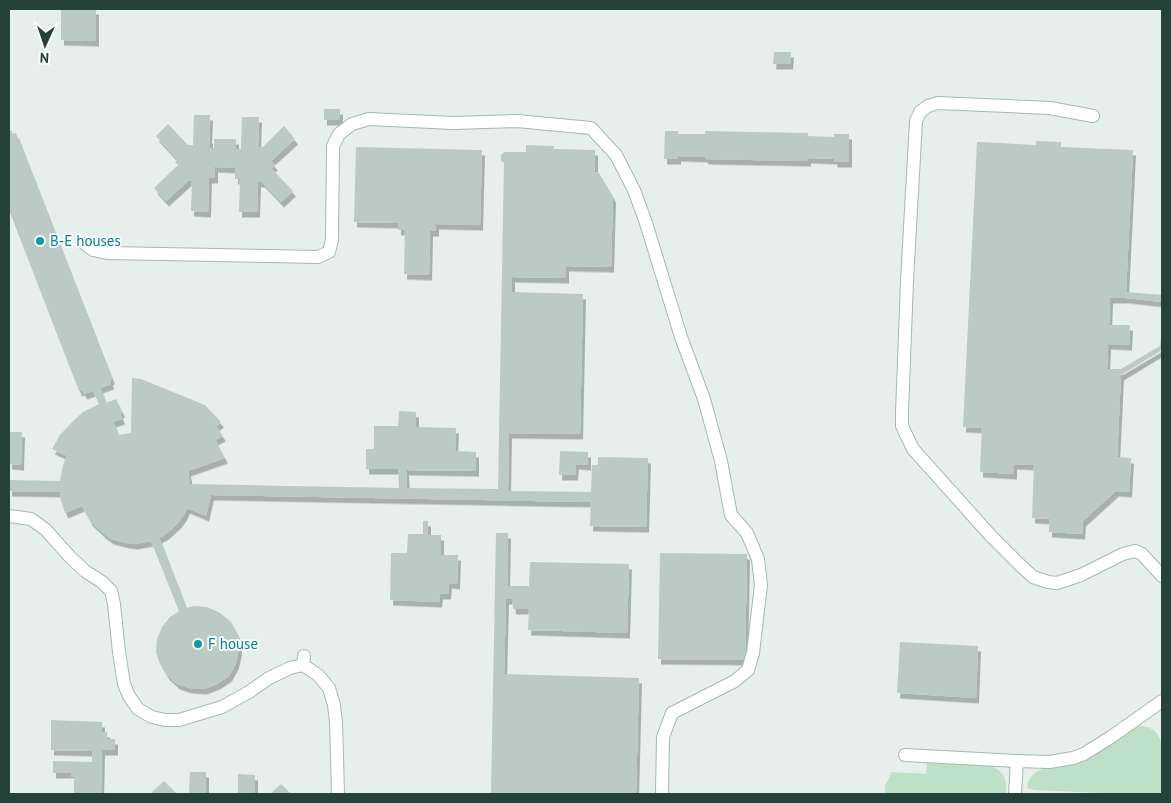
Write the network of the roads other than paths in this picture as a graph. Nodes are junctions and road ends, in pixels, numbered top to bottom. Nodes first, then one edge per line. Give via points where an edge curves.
1 (1093, 116) dead end
2 (85, 244) dead end
3 (9, 516) edge
4 (1162, 576) edge
5 (1160, 708) edge
6 (905, 755) dead end
7 (1017, 761) junction
8 (338, 794) edge
9 (662, 794) edge
10 (1015, 794) edge

1 - 4 lane via 1050,108 938,103 920,112 916,121 912,176 902,426 913,449 990,535 1033,576 1057,583 1135,551 1142,554
2 - 9 lane via 93,250 107,253 318,256 329,252 332,240 333,146 339,134 352,124 369,119 453,123 517,121 592,128 616,155 634,190 704,399 732,515 747,533 758,559 761,584 748,670 736,681 672,713 664,737
3 - 8 lane via 31,519 46,530 70,557 111,591 124,684 138,709 152,717 179,720 222,707 303,660 329,688 334,705
5 - 7 lane via 1084,754 1049,762
6 - 7 lane
7 - 10 lane

